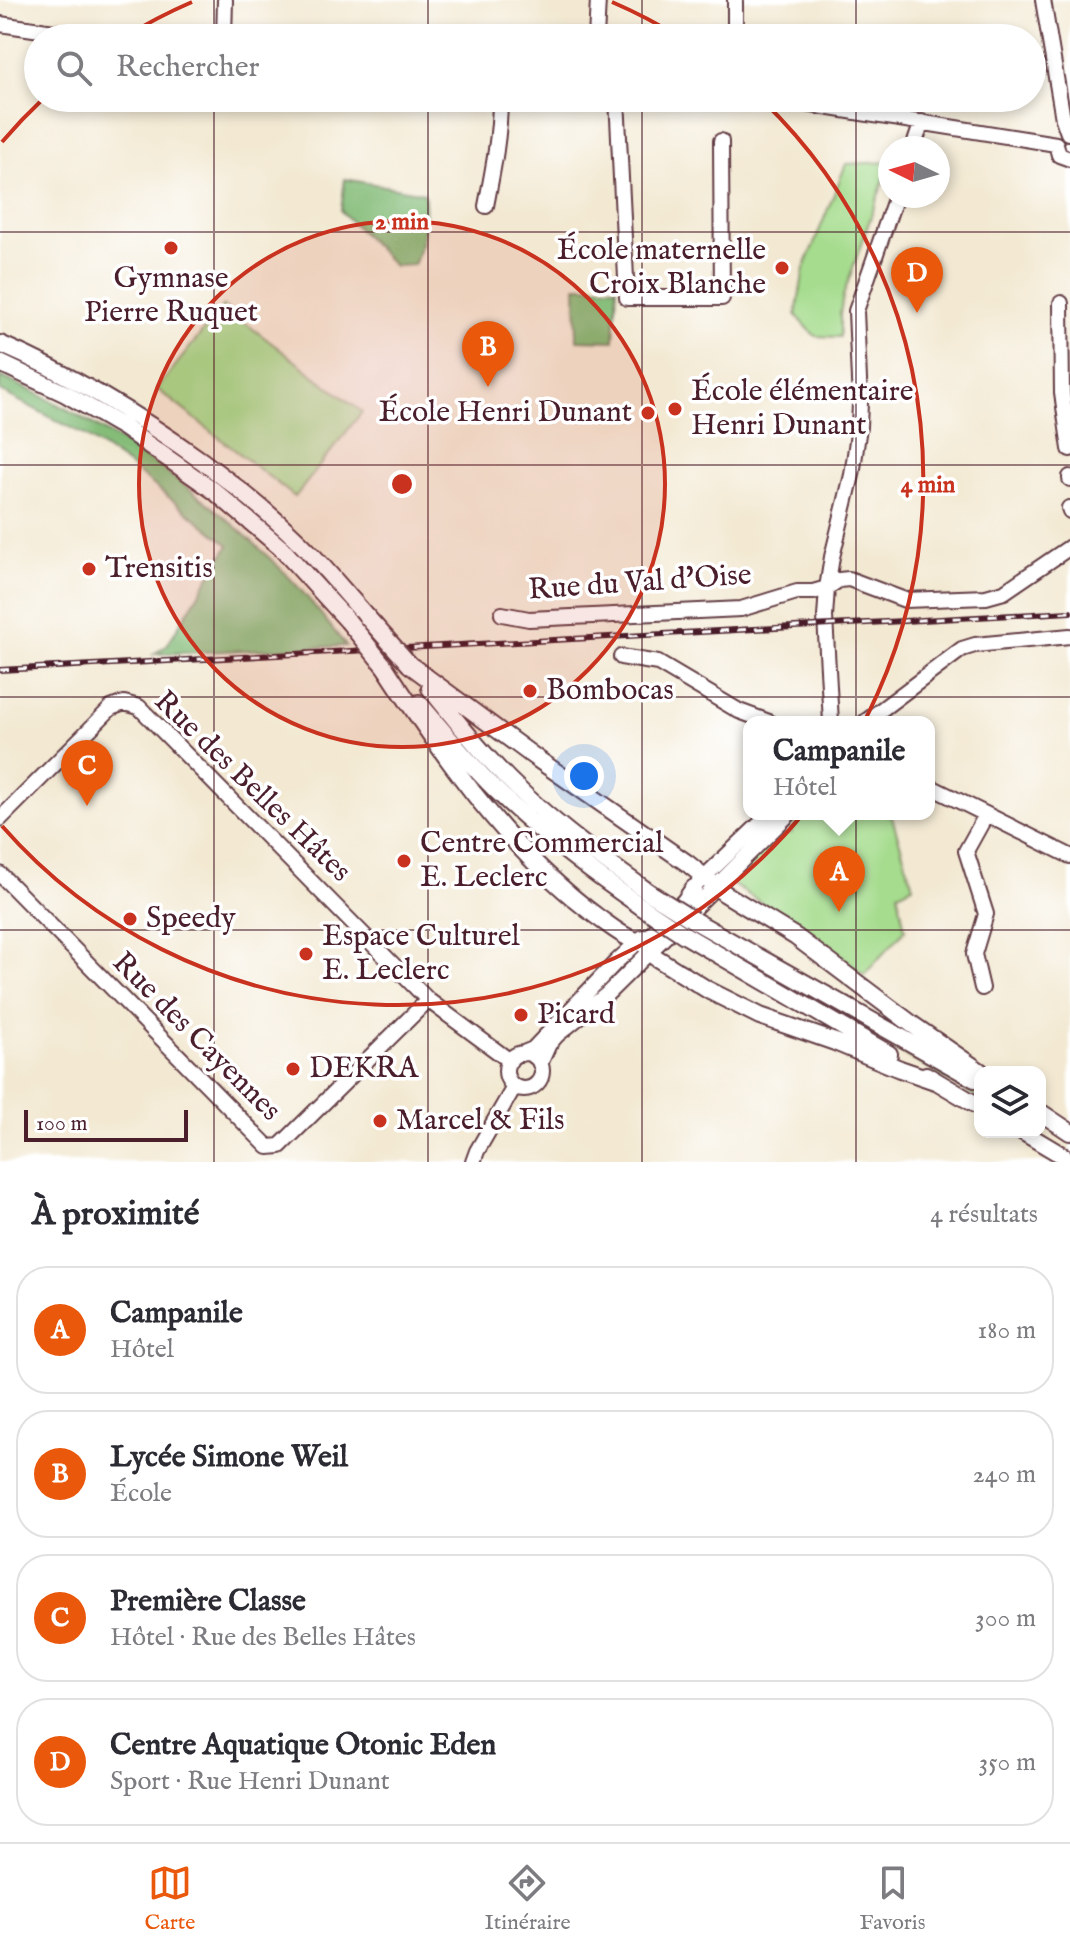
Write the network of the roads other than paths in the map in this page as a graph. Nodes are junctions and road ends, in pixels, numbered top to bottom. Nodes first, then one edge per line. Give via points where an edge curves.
1 (225, 0) edge
2 (598, 0) edge
3 (735, 0) edge
4 (1043, 0) edge
5 (0, 24) edge
6 (224, 24) edge
7 (597, 24) edge
8 (735, 24) edge
9 (24, 28) edge
10 (500, 112) edge
11 (618, 112) edge
12 (858, 112) edge
13 (922, 122) junction
14 (1069, 134) edge
15 (917, 136) edge
16 (721, 141) dead end
17 (1056, 144) junction
18 (1070, 159) edge
19 (486, 206) dead end
20 (892, 208) edge
21 (1061, 303) dead end
22 (0, 344) edge
23 (0, 363) edge
24 (1070, 449) edge
25 (1070, 547) edge
26 (832, 557) junction
27 (849, 579) junction
28 (827, 588) junction
29 (502, 614) dead end
30 (1070, 636) edge
31 (621, 657) dead end
32 (410, 665) junction
33 (385, 667) junction
34 (753, 716) edge
35 (831, 716) edge
36 (873, 716) edge
37 (935, 789) edge
38 (986, 815) junction
39 (0, 819) edge
40 (764, 820) edge
41 (781, 820) edge
42 (1070, 856) edge
43 (0, 874) edge
44 (702, 881) junction
45 (646, 900) junction
46 (688, 927) junction
47 (619, 932) junction
48 (651, 943) junction
49 (625, 954) junction
50 (982, 988) dead end
51 (428, 1000) junction
52 (515, 1057) junction
53 (540, 1064) junction
54 (974, 1067) edge
55 (974, 1079) edge
56 (935, 1081) junction
57 (514, 1087) junction
58 (974, 1104) edge
59 (1046, 1117) edge
60 (1070, 1132) edge
61 (1033, 1138) edge
62 (1070, 1160) edge
63 (473, 1162) edge

1 - 6 street
2 - 7 street
3 - 8 street
4 - 14 street
5 - 9 street
10 - 19 street
11 - 16 street via 627,298 722,298
12 - 13 street
13 - 15 street
13 - 17 street
14 - 17 street
17 - 18 street via 1059,155
20 - 26 street via 856,311 859,427
21 - 24 street via 1062,393
22 - 32 main road, bridge via 107,397 228,481 313,556
23 - 33 main road, bridge via 123,427 213,490 281,548
25 - 27 street via 1004,592 986,597 905,600
26 - 27 street
26 - 28 street
27 - 28 street, Rue du Val d'Oise
28 - 29 street, Rue du Val d'Oise via 741,609 529,619
28 - 35 street via 824,631
30 - 36 street via 962,649
31 - 34 street via 658,663
32 - 44 main road
32 - 45 main road via 491,761
33 - 45 main road via 495,790 562,849
33 - 47 main road via 427,732 512,840 547,876
37 - 38 street
38 - 42 street
38 - 50 street via 966,851 986,914 974,954
39 - 51 street, Rue des Belles Hâtes via 111,708 124,703 139,707
40 - 44 street
41 - 44 street
43 - 51 street, Rue des Cayennes via 268,1147 280,1146
44 - 48 main road via 649,938
44 - 54 main road via 796,937
45 - 46 main road, bridge
46 - 55 main road
46 - 56 main road
47 - 48 main road
47 - 49 main road
48 - 49 street
48 - 53 street via 606,995 557,1035
48 - 56 main road via 708,990 760,1016
49 - 52 street via 544,1039
51 - 52 street, Rue des Belles Hâtes
52 - 53 street via 534,1057
52 - 57 street via 506,1070
53 - 57 street via 537,1084
56 - 58 main road
57 - 63 street
59 - 60 main road
61 - 62 main road

